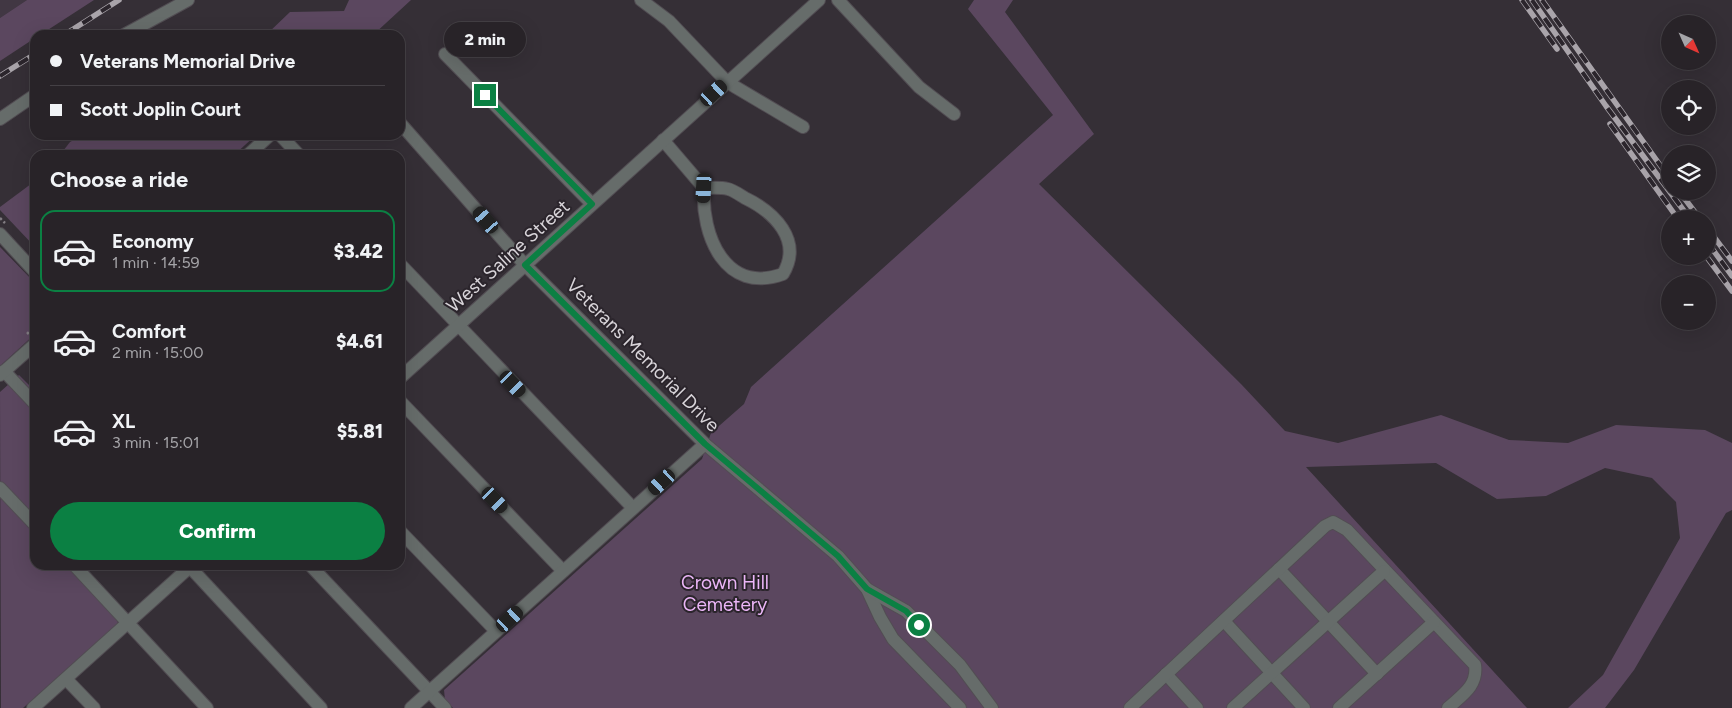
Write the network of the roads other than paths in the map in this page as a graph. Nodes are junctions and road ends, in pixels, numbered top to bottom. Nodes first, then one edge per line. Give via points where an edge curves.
1 (188, 0) edge
2 (641, 0) edge
3 (819, 0) edge
4 (838, 0) edge
5 (133, 30) edge
6 (445, 54) dead end
7 (727, 82) junction
8 (30, 98) edge
9 (954, 114) dead end
10 (0, 119) edge
11 (802, 127) dead end
12 (405, 128) edge
13 (264, 140) edge
14 (285, 140) edge
15 (662, 140) junction
16 (254, 150) edge
17 (294, 150) edge
18 (704, 188) junction
19 (592, 204) junction
20 (0, 234) edge
21 (525, 265) junction
22 (30, 267) edge
23 (405, 269) edge
24 (458, 326) junction
25 (30, 348) edge
26 (2, 373) edge
27 (405, 374) edge
28 (30, 399) edge
29 (405, 406) edge
30 (705, 444) junction
31 (0, 488) edge
32 (633, 508) junction
33 (30, 520) edge
34 (405, 537) edge
35 (1279, 569) junction
36 (79, 570) edge
37 (186, 570) edge
38 (194, 570) edge
39 (315, 570) edge
40 (1384, 570) junction
41 (563, 571) junction
42 (867, 589) junction
43 (1224, 621) junction
44 (128, 622) junction
45 (1328, 622) junction
46 (1434, 622) junction
47 (496, 632) junction
48 (1272, 673) junction
49 (1166, 674) junction
50 (1376, 674) junction
51 (66, 679) junction
52 (429, 692) junction
53 (33, 708) edge
54 (94, 708) edge
55 (207, 708) edge
56 (321, 708) edge
57 (412, 708) edge
58 (445, 708) edge
59 (960, 708) edge
60 (992, 708) edge
61 (1130, 708) edge
62 (1197, 708) edge
63 (1233, 708) edge
64 (1304, 708) edge
65 (1339, 708) edge
66 (1448, 708) edge

1 - 5 street
2 - 7 street via 668,22
3 - 7 street, West Saline Street
4 - 9 street via 919,87
6 - 19 street
7 - 11 street
7 - 15 street, West Saline Street
8 - 10 street
12 - 21 street, Veterans Memorial Drive
13 - 16 street
14 - 17 street
15 - 18 street
15 - 19 street, West Saline Street
18 - 18 street via 703,208 708,232 726,263 736,272 757,280 782,274 788,264 788,246 783,228 773,215 728,189
19 - 21 street, West Saline Street
20 - 22 street
21 - 24 street, West Saline Street
21 - 30 street, Veterans Memorial Drive
23 - 24 street
24 - 27 street, West Saline Street
24 - 32 street
25 - 26 street
26 - 28 street
29 - 41 street
30 - 32 street
30 - 42 street, Veterans Memorial Drive via 838,556
31 - 33 street
32 - 41 street
34 - 47 street
35 - 40 street via 1333,522 1347,530
35 - 43 street
35 - 45 street
36 - 44 street
37 - 44 street
38 - 56 street
39 - 52 street
40 - 45 street
40 - 46 street
41 - 47 street
42 - 59 street, Veterans Memorial Drive via 893,639
42 - 60 street, Veterans Memorial Drive via 906,611 960,665
43 - 48 street
43 - 49 street
44 - 51 street
44 - 55 street
45 - 48 street
45 - 50 street
46 - 50 street
46 - 66 street via 1475,665 1477,676
47 - 52 street
48 - 63 street
48 - 64 street
49 - 61 street
49 - 62 street
50 - 65 street
51 - 53 street
51 - 54 street
52 - 57 street
52 - 58 street

